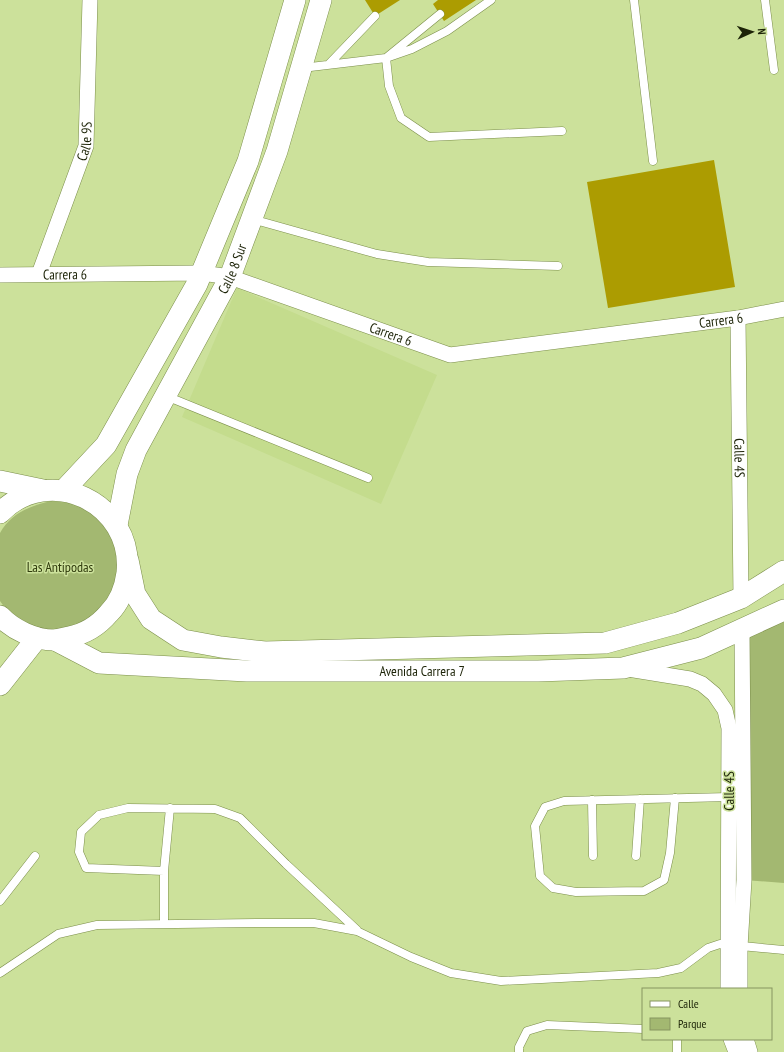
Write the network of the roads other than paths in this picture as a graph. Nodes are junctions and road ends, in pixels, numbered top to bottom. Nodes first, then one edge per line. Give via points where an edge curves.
1 (90, 0) edge
2 (295, 0) edge
3 (321, 0) edge
4 (491, 0) edge
5 (634, 0) edge
6 (765, 0) edge
7 (440, 14) dead end
8 (375, 16) dead end
9 (386, 58) junction
10 (329, 64) junction
11 (301, 68) junction
12 (774, 70) dead end
13 (562, 131) dead end
14 (653, 161) dead end
15 (252, 219) junction
16 (558, 266) dead end
17 (202, 273) junction
18 (39, 274) junction
19 (0, 275) edge
20 (230, 277) junction
21 (784, 309) edge
22 (738, 318) junction
23 (165, 396) junction
24 (368, 478) dead end
25 (0, 481) edge
26 (55, 490) junction
27 (0, 513) edge
28 (117, 525) junction
29 (128, 560) junction
30 (784, 572) edge
31 (742, 598) junction
32 (784, 610) edge
33 (0, 616) edge
34 (742, 629) junction
35 (46, 639) junction
36 (623, 668) junction
37 (0, 685) edge
38 (729, 797) junction
39 (676, 798) junction
40 (640, 799) junction
41 (592, 800) junction
42 (170, 808) junction
43 (35, 856) dead end
44 (593, 856) dead end
45 (636, 856) dead end
46 (164, 871) junction
47 (0, 901) edge
48 (164, 924) junction
49 (357, 931) junction
50 (734, 945) junction
51 (784, 950) edge
52 (0, 973) edge
53 (728, 988) edge
54 (740, 988) edge
55 (642, 1029) edge
56 (677, 1040) edge
57 (731, 1040) edge
58 (746, 1040) edge
59 (519, 1052) edge
60 (677, 1052) edge
61 (736, 1052) edge
62 (750, 1052) edge

1 - 18 street, Calle 9S via 86,146
2 - 17 main road, Calle 8 Sur via 248,161
3 - 11 main road, Calle 8 Sur
4 - 9 lane via 446,31 412,49
5 - 14 lane
6 - 12 lane
7 - 9 lane
8 - 10 lane
9 - 10 lane
9 - 13 lane via 389,86 401,118 429,137
10 - 11 lane
11 - 15 main road, Calle 8 Sur via 277,151
15 - 16 lane via 377,254 421,261
15 - 20 main road, Calle 8 Sur
17 - 18 street, Carrera 6
17 - 20 street, Carrera 6
17 - 26 main road, Calle 8 Sur via 106,445
18 - 19 street, Carrera 6
20 - 22 street, Carrera 6 via 450,355
20 - 23 main road, Calle 8 Sur
21 - 22 street, Carrera 6
22 - 31 street, Calle 4S
23 - 24 lane
23 - 28 main road, Calle 8 Sur via 136,450 127,474
25 - 26 main road
26 - 27 main road via 28,494 12,502
26 - 28 main road via 85,497 103,509
28 - 29 main road, Avenida Carrera 7
29 - 31 main road, Avenida Carrera 7 via 135,594 151,619 176,636 183,640 221,647 265,652 605,643 678,623
29 - 35 main road via 126,584 116,606 100,624 78,636
30 - 31 main road, Avenida Carrera 7
32 - 34 main road, Avenida Carrera 7
33 - 35 main road, Avenida Carrera 7 via 8,624
34 - 36 main road, Avenida Carrera 7 via 701,648
34 - 50 street, Calle 4S via 744,880
35 - 36 main road, Avenida Carrera 7 via 99,663 246,671 538,671
35 - 37 main road
36 - 38 street, Calle 4S via 690,679 702,684 714,694 725,710 729,728
38 - 39 lane
38 - 50 street, Calle 4S
39 - 40 lane
39 - 41 lane via 670,853 664,880 644,891 576,892 553,888 540,876 534,826 545,807 564,801
40 - 41 lane
40 - 45 lane
41 - 44 lane
42 - 46 lane
42 - 46 lane via 128,808 99,815 81,832 79,846 86,868
42 - 49 lane via 215,809 240,818
43 - 47 lane
46 - 48 lane
48 - 49 lane via 314,923
48 - 52 lane via 97,925 58,934
49 - 50 lane via 451,973 502,981 658,973 681,968 708,948 720,944
50 - 51 lane
50 - 53 street, Calle 4S
50 - 54 street, Calle 4S
55 - 59 lane via 547,1025 527,1031
56 - 60 lane
57 - 61 street
58 - 62 street

